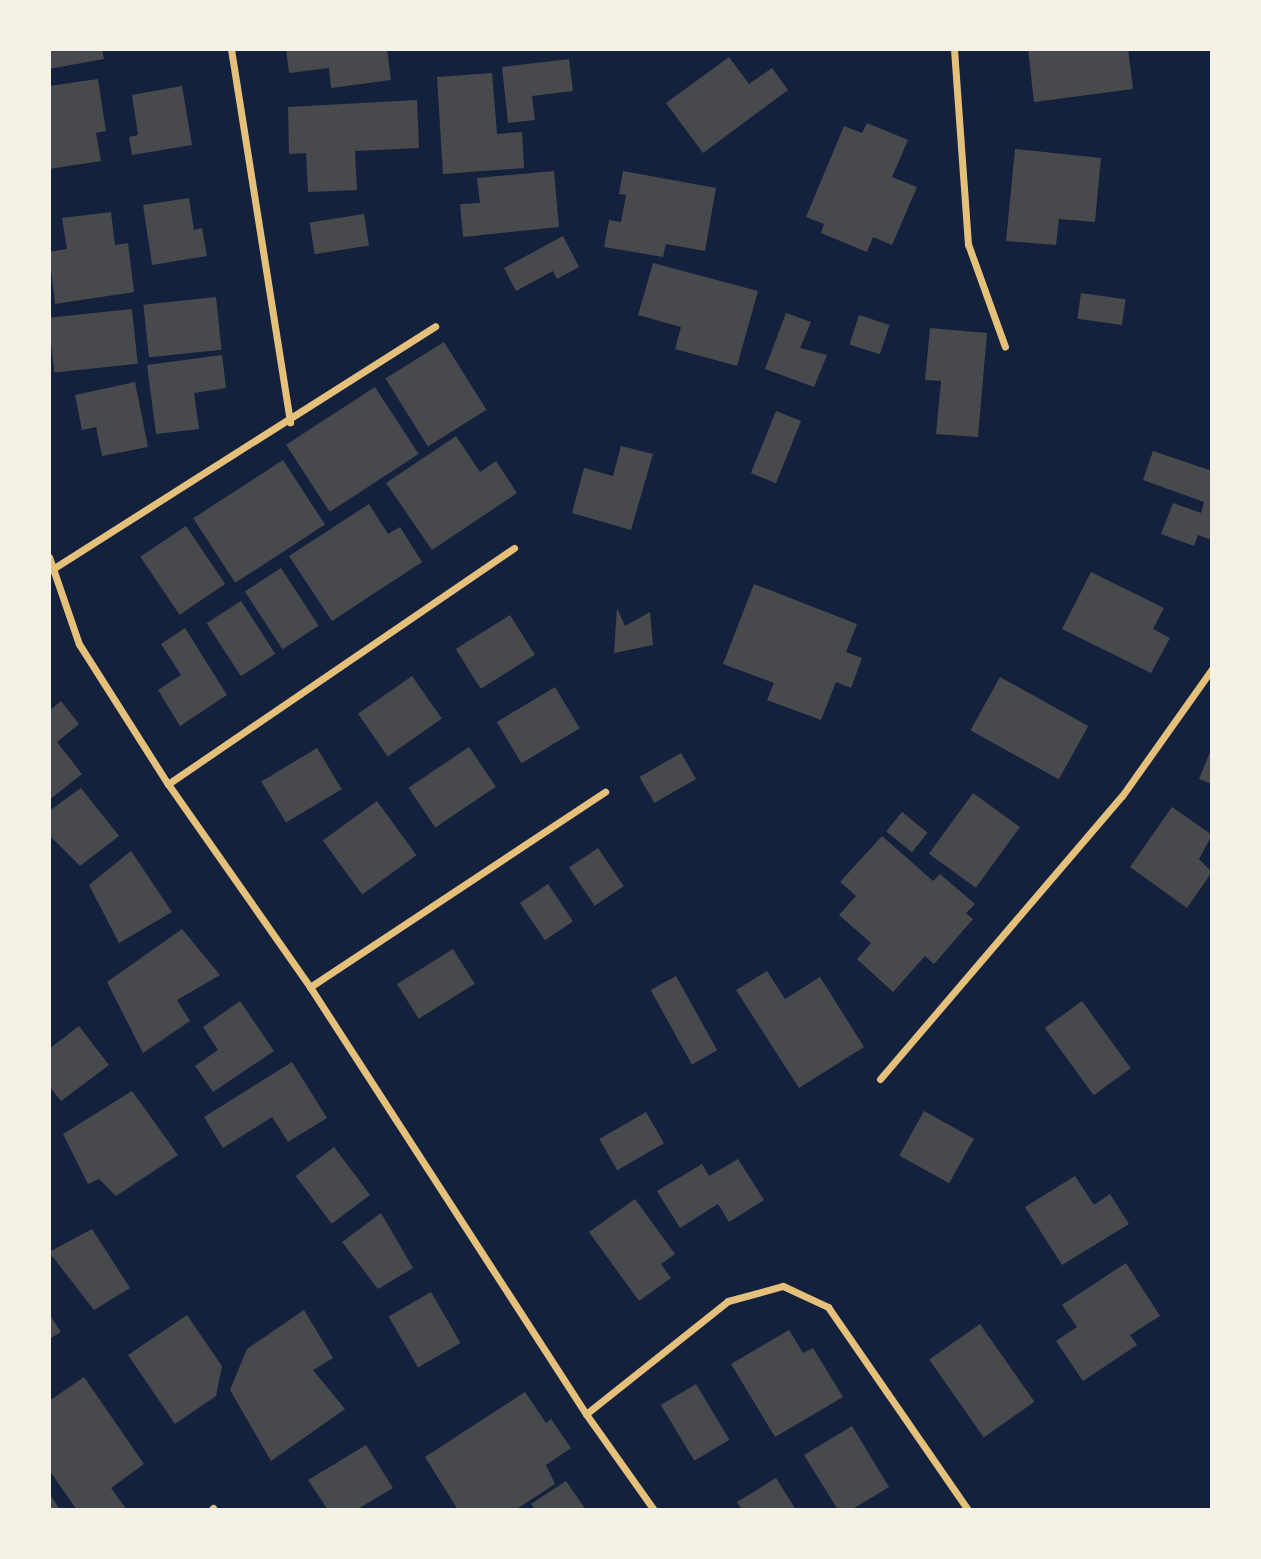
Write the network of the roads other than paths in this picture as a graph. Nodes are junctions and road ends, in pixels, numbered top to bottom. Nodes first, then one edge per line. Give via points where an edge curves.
1 (231, 49) edge
2 (954, 49) edge
3 (435, 326) dead end
4 (1005, 347) dead end
5 (290, 422) junction
6 (514, 548) dead end
7 (49, 558) edge
8 (51, 570) junction
9 (1212, 669) edge
10 (168, 784) junction
11 (605, 792) dead end
12 (310, 988) junction
13 (880, 1079) dead end
14 (586, 1414) junction
15 (654, 1510) edge
16 (968, 1510) edge

1 - 5 street
2 - 4 street via 968,244
3 - 5 street
5 - 8 street
6 - 10 street
7 - 8 street
8 - 10 street via 79,644
9 - 13 street via 1122,796
10 - 12 street
11 - 12 street
12 - 14 street
14 - 15 street
14 - 16 street via 728,1301 783,1286 828,1307

